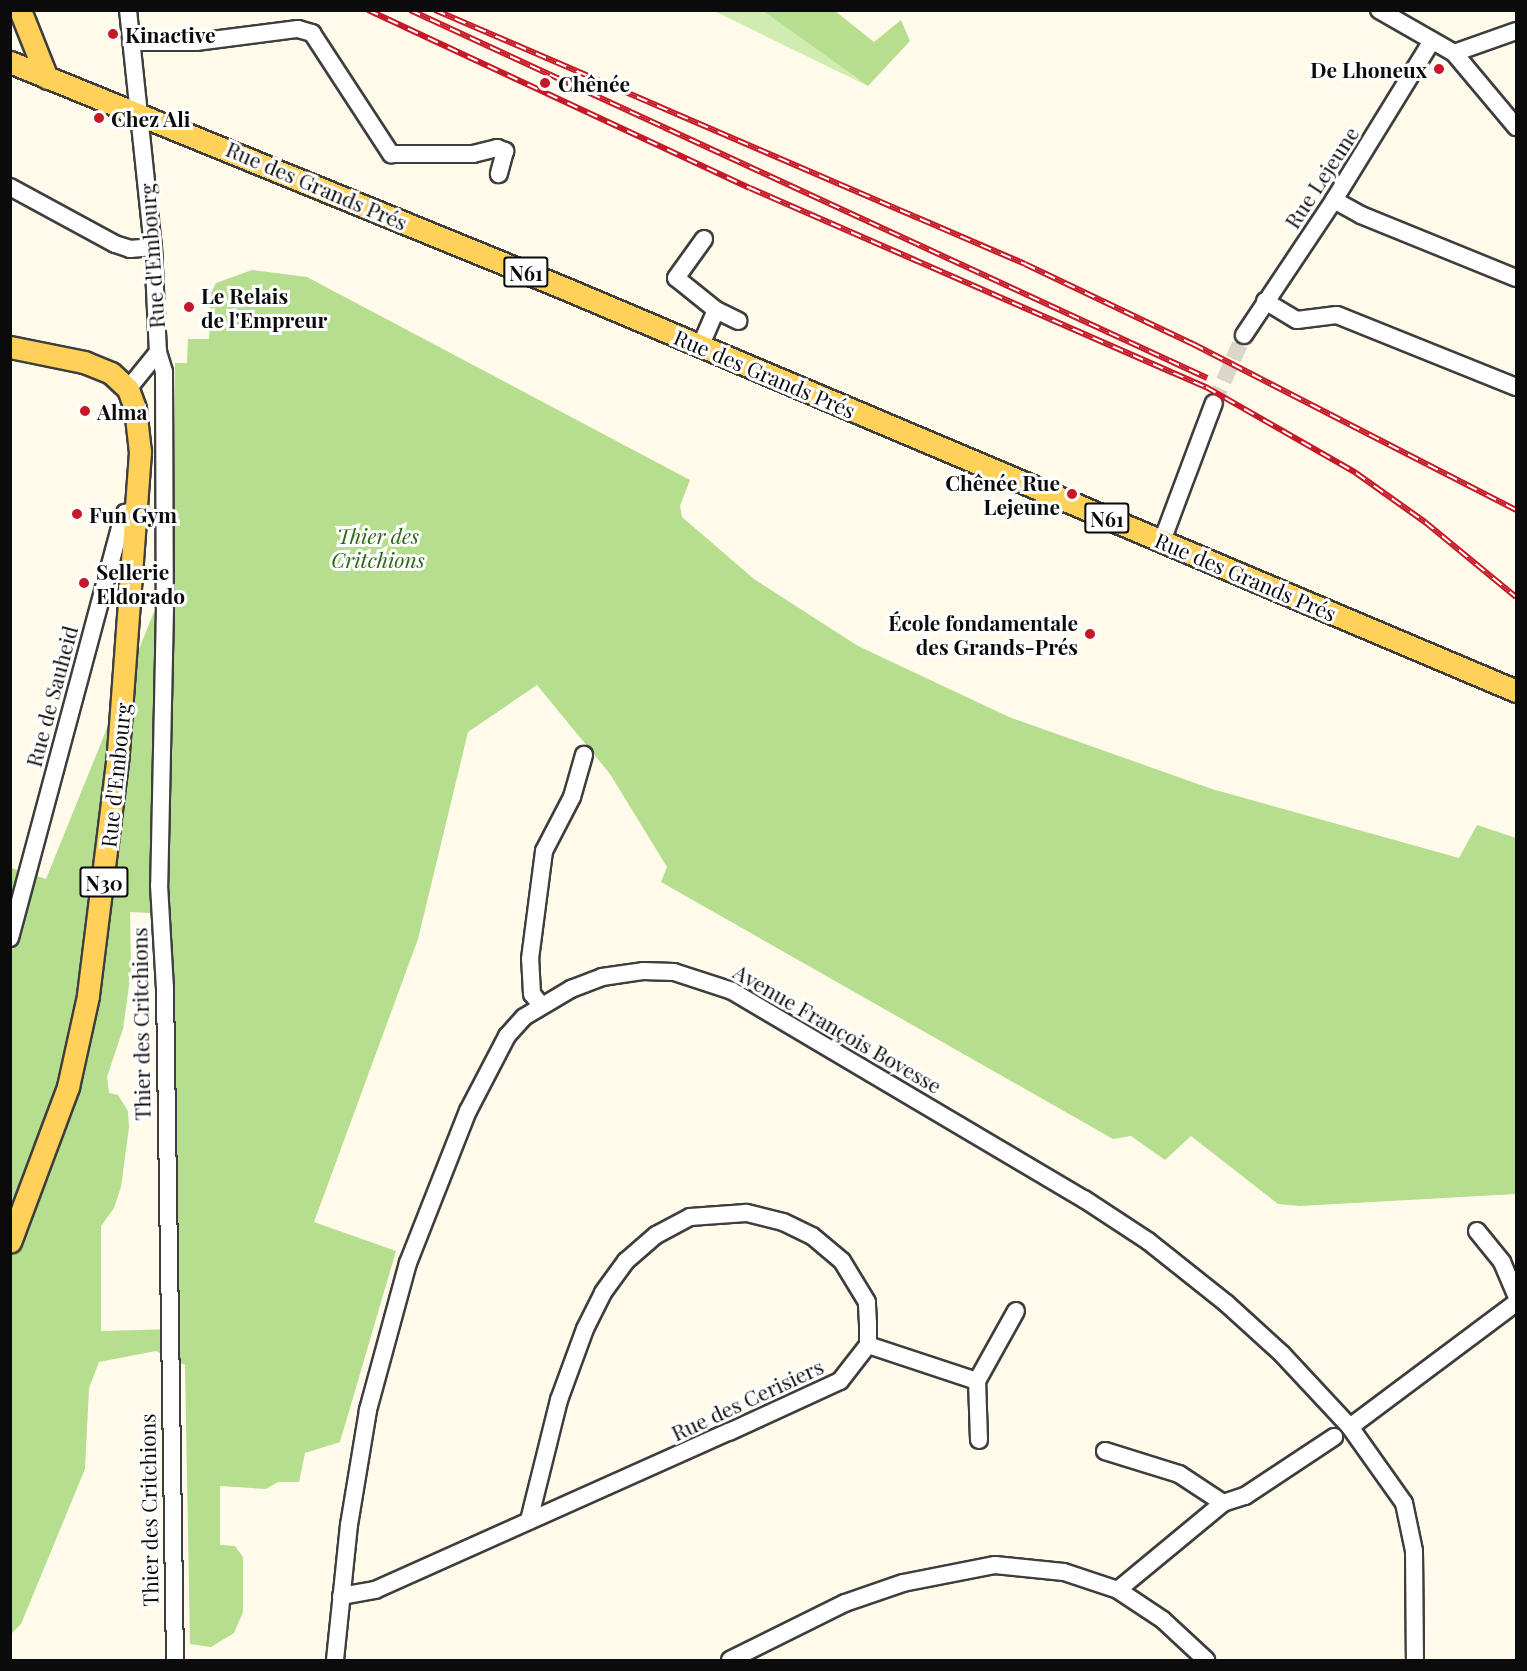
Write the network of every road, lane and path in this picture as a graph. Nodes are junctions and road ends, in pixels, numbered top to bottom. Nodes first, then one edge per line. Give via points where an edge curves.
1 (20, 10) edge
2 (128, 10) edge
3 (1379, 10) edge
4 (1516, 31) edge
5 (1432, 41) junction
6 (132, 42) junction
7 (1454, 52) junction
8 (10, 62) edge
9 (47, 78) junction
10 (139, 112) junction
11 (1516, 127) edge
12 (499, 174) dead end
13 (10, 187) edge
14 (1334, 200) junction
15 (704, 239) dead end
16 (153, 247) junction
17 (1516, 278) edge
18 (1265, 301) junction
19 (716, 310) junction
20 (739, 321) dead end
21 (1244, 335) tunnel mouth
22 (10, 347) edge
23 (700, 347) junction
24 (158, 352) junction
25 (1516, 387) edge
26 (128, 389) junction
27 (1214, 402) tunnel mouth
28 (138, 511) junction
29 (1162, 541) junction
30 (1516, 691) edge
31 (584, 755) dead end
32 (10, 938) edge
33 (541, 1005) junction
34 (1477, 1231) dead end
35 (10, 1242) edge
36 (1516, 1295) edge
37 (1516, 1303) edge
38 (1016, 1311) dead end
39 (868, 1345) junction
40 (977, 1381) junction
41 (1350, 1427) junction
42 (1334, 1437) dead end
43 (979, 1440) dead end
44 (1105, 1451) dead end
45 (1223, 1503) junction
46 (529, 1520) junction
47 (1118, 1590) junction
48 (341, 1596) junction
49 (175, 1660) edge
50 (335, 1660) edge
51 (730, 1660) edge
52 (1206, 1660) edge
53 (1415, 1660) edge

1 - 9 main road
2 - 6 street, Rue d'Embourg
3 - 5 street
4 - 7 street
5 - 7 street
5 - 14 street, Rue Lejeune
6 - 10 street, Rue d'Embourg
6 - 12 street via 196,42 298,29 312,33 391,154 473,154 497,148 506,151
7 - 11 street
8 - 9 main road, Rue des Grands Prés / N61
9 - 10 main road, Rue des Grands Prés / N61
10 - 16 street, Rue d'Embourg
10 - 23 main road, Rue des Grands Prés / N61
13 - 16 street via 115,244 130,249
14 - 17 street via 1361,215
14 - 18 street, Rue Lejeune
15 - 19 street via 676,278
16 - 24 street, Rue d'Embourg
18 - 21 street, Rue Lejeune
18 - 25 street via 1297,320 1337,315
19 - 20 street
19 - 23 street
22 - 26 main road via 97,366
23 - 29 main road, Rue des Grands Prés / N61
24 - 26 street, Rue d'Embourg
24 - 49 street, Thier des Critchions via 164,372 165,409 159,885 165,988
26 - 28 main road, N30 via 135,408 140,460
27 - 29 street
28 - 32 street, Rue de Sauheid via 125,513 122,519
28 - 35 main road, Rue d'Embourg / N30 via 118,754 88,996 68,1087
29 - 30 main road, Rue des Grands Prés / N61
31 - 33 street via 572,797 544,850 530,959 532,994
33 - 41 street, Avenue François Bovesse via 602,977 643,971 674,972 732,991 1074,1193 1148,1241 1282,1354
33 - 48 street, Avenue François Bovesse via 512,1031 488,1069 408,1263 368,1410
34 - 36 street via 1502,1262
37 - 41 street
38 - 40 street
39 - 40 street
39 - 46 street, Rue des Cerisiers via 840,1381
39 - 46 street via 867,1302 857,1281 842,1261 812,1236 783,1222 746,1213 690,1217 656,1236 626,1261 603,1293 559,1400
40 - 43 street
41 - 53 street, Avenue François Bovesse via 1404,1503 1412,1527
42 - 45 street via 1245,1496
44 - 45 street via 1179,1474
45 - 47 street
46 - 48 street, Rue des Cerisiers via 375,1590
47 - 51 street via 1064,1572 982,1566 903,1582 845,1603
47 - 52 street via 1163,1620
48 - 50 street, Avenue François Bovesse

